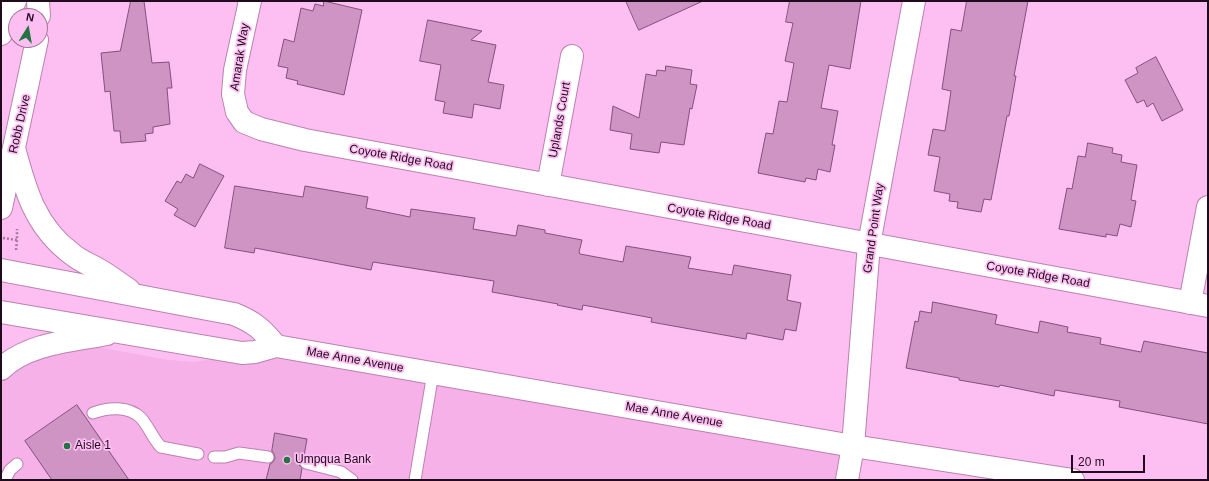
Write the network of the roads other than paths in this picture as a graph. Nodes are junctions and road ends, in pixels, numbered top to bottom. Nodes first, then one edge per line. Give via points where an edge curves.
1 (15, 1) edge
2 (250, 1) edge
3 (914, 1) edge
4 (1, 34) edge
5 (35, 48) edge
6 (572, 56) dead end
7 (237, 112) joint
8 (14, 148) junction
9 (548, 185) junction
10 (1208, 207) edge
11 (1, 208) edge
12 (869, 244) junction
13 (1, 270) edge
14 (137, 296) junction
15 (1199, 305) edge
16 (1, 312) edge
17 (120, 332) junction
18 (276, 346) junction
19 (1, 369) edge
20 (433, 373) junction
21 (93, 413) dead end
22 (853, 446) junction
23 (198, 454) dead end
24 (268, 457) dead end
25 (214, 458) dead end
26 (17, 464) dead end
27 (306, 464) dead end
28 (5, 480) edge
29 (352, 480) edge
30 (415, 480) edge
31 (847, 480) edge
32 (1073, 480) edge

1 - 4 main road
2 - 7 main road, Amarak Way via 235,70 233,94
3 - 12 main road, Grand Point Way
5 - 8 main road, Robb Drive
6 - 9 main road, Uplands Court
7 - 9 main road, Coyote Ridge Road via 244,122 261,129 306,140
8 - 11 main road, Robb Drive
8 - 14 main road via 30,201 46,229 72,255
9 - 12 main road, Coyote Ridge Road
10 - 15 main road
12 - 15 main road, Coyote Ridge Road
12 - 22 main road, Grand Point Way
13 - 14 main road
14 - 18 main road via 234,314 256,325
16 - 17 main road, Mae Anne Avenue
17 - 18 main road, Mae Anne Avenue via 242,353
17 - 19 main road via 36,349 16,358
18 - 20 main road, Mae Anne Avenue
20 - 22 main road, Mae Anne Avenue
20 - 30 lane
21 - 23 lane via 118,409 134,414 141,418 161,447
22 - 31 main road, Grand Point Way
22 - 32 main road, Mae Anne Avenue
24 - 25 lane via 239,453
26 - 28 lane
27 - 29 lane via 341,472

